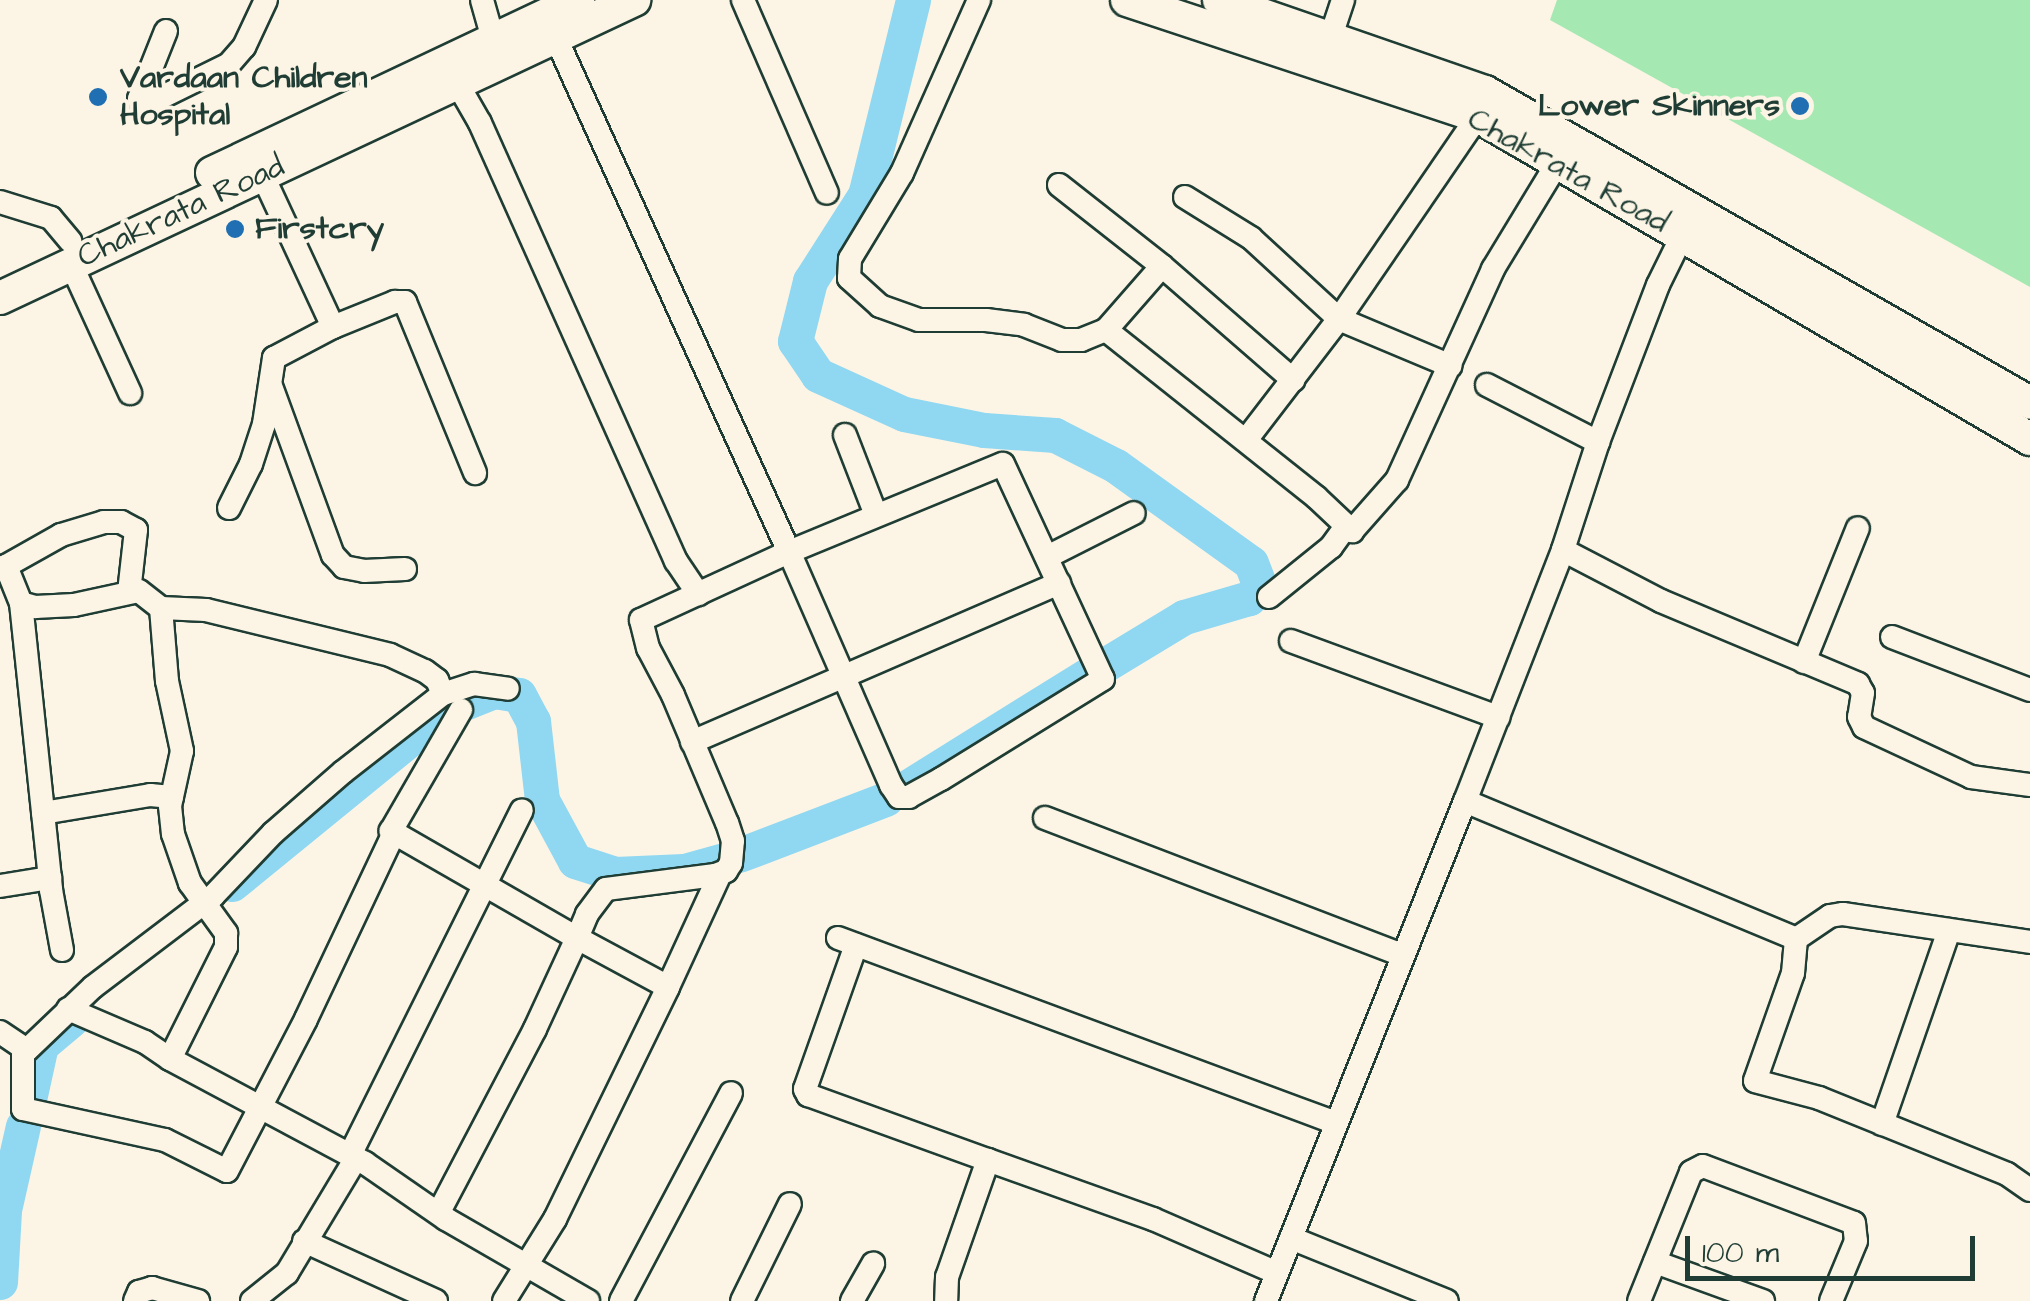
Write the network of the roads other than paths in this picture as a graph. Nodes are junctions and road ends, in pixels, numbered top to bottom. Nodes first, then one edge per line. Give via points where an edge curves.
1 (266, 0) edge
2 (482, 0) edge
3 (578, 0) edge
4 (634, 0) edge
5 (743, 0) edge
6 (979, 0) edge
7 (1127, 0) edge
8 (1220, 0) edge
9 (1343, 0) edge
10 (550, 26) junction
11 (166, 31) dead end
12 (1330, 38) junction
13 (493, 39) junction
14 (457, 82) junction
15 (1478, 116) junction
16 (1558, 162) junction
17 (262, 174) junction
18 (1058, 185) dead end
19 (827, 193) dead end
20 (1185, 197) dead end
21 (0, 202) edge
22 (1689, 223) junction
23 (70, 253) junction
24 (1162, 266) junction
25 (0, 273) edge
26 (0, 298) edge
27 (1338, 319) junction
28 (333, 327) junction
29 (1106, 330) junction
30 (1450, 366) junction
31 (1293, 380) junction
32 (270, 383) junction
33 (1486, 385) dead end
34 (130, 394) dead end
35 (2030, 403) edge
36 (845, 434) dead end
37 (1246, 440) junction
38 (2030, 440) edge
39 (1598, 442) junction
40 (476, 474) dead end
41 (229, 508) dead end
42 (1134, 513) dead end
43 (876, 515) junction
44 (1346, 526) junction
45 (1858, 528) dead end
46 (1563, 550) junction
47 (788, 552) junction
48 (1048, 557) junction
49 (3, 567) edge
50 (405, 569) dead end
51 (1059, 583) junction
52 (129, 592) junction
53 (698, 594) junction
54 (1269, 597) dead end
55 (21, 603) junction
56 (161, 608) junction
57 (1892, 637) dead end
58 (1291, 641) dead end
59 (1804, 662) junction
60 (843, 677) junction
61 (508, 689) dead end
62 (2030, 690) edge
63 (452, 702) junction
64 (1498, 717) junction
65 (692, 742) junction
66 (2030, 785) edge
67 (172, 797) junction
68 (1465, 801) junction
69 (522, 810) dead end
70 (43, 812) junction
71 (1045, 818) dead end
72 (394, 833) junction
73 (720, 874) junction
74 (50, 878) junction
75 (486, 885) junction
76 (0, 886) edge
77 (204, 902) junction
78 (1949, 930) junction
79 (577, 938) junction
80 (1796, 939) junction
81 (2030, 942) edge
82 (62, 950) dead end
83 (1402, 955) junction
84 (668, 987) junction
85 (68, 1009) junction
86 (0, 1032) edge
87 (23, 1052) junction
88 (170, 1059) junction
89 (731, 1093) dead end
90 (259, 1110) junction
91 (1336, 1123) junction
92 (1882, 1124) junction
93 (353, 1157) junction
94 (988, 1160) junction
95 (2030, 1190) edge
96 (790, 1204) dead end
97 (439, 1212) junction
98 (1291, 1238) junction
99 (304, 1240) junction
100 (1655, 1262) junction
101 (873, 1264) dead end
102 (525, 1266) junction
103 (1277, 1274) junction
104 (135, 1301) edge
105 (198, 1301) edge
106 (252, 1301) edge
107 (436, 1301) edge
108 (504, 1301) edge
109 (588, 1301) edge
110 (621, 1301) edge
111 (742, 1301) edge
112 (852, 1301) edge
113 (946, 1301) edge
114 (1266, 1301) edge
115 (1447, 1301) edge
116 (1639, 1301) edge
117 (1762, 1301) edge
118 (1831, 1301) edge

1 - 11 street via 229,64 160,98 140,99
2 - 13 street
3 - 10 main road, Chakrata Road
4 - 10 main road, Chakrata Road
5 - 19 street
6 - 29 street via 902,172 850,259 849,278 880,306 919,320 1024,325 1062,340
7 - 15 main road, Chakrata Road
8 - 12 main road, Chakrata Road
9 - 12 street
10 - 13 main road, Chakrata Road
10 - 14 main road, Chakrata Road
10 - 47 street
12 - 22 main road, Chakrata Road via 1485,92
13 - 23 main road, Chakrata Road
14 - 17 main road, Chakrata Road
14 - 53 street via 676,561
15 - 16 main road, Chakrata Road
15 - 27 street
16 - 22 main road, Chakrata Road
16 - 30 street via 1493,269
17 - 23 main road, Chakrata Road
17 - 28 street
18 - 24 street
20 - 27 street via 1251,238
21 - 23 street via 51,218
22 - 35 main road, Chakrata Road
22 - 38 main road, Chakrata Road
22 - 39 street
23 - 25 main road, Chakrata Road
23 - 26 main road, Chakrata Road
23 - 34 street
24 - 29 street
24 - 31 street
27 - 30 street
27 - 31 street
28 - 32 street via 274,358
28 - 40 street via 405,302
29 - 37 street
30 - 44 street via 1391,489 1354,530
31 - 37 street
32 - 41 street via 251,464
32 - 50 street via 333,555 344,567 364,572
33 - 39 street
36 - 43 street
37 - 44 street
39 - 46 street
42 - 48 street
43 - 47 street
43 - 48 street via 1003,464
44 - 54 street
45 - 59 street
46 - 59 street
46 - 64 street
47 - 53 street
47 - 60 street
48 - 51 street
49 - 52 street via 61,536 121,522 136,530
49 - 55 street
51 - 60 street
51 - 60 street via 1103,679 909,798 899,798 890,786
52 - 55 street via 74,605
52 - 56 street via 153,597
53 - 65 street via 639,622
55 - 70 street
56 - 63 street via 206,610 390,655 438,680
56 - 67 street via 167,680 182,738
57 - 62 street
58 - 64 street
59 - 66 street via 1863,688 1858,717 1864,727 1971,777
60 - 65 street
61 - 63 street via 474,684
63 - 72 street
63 - 77 street via 273,833
64 - 68 street
65 - 73 street via 733,841 730,867
67 - 70 street
67 - 77 street via 173,834
68 - 80 street
68 - 83 street
69 - 75 street
70 - 74 street
71 - 83 street
72 - 75 street
72 - 90 street
73 - 79 street via 606,889
73 - 84 street
74 - 76 street
74 - 82 street
75 - 79 street
75 - 93 street
77 - 85 street
77 - 88 street via 226,934 226,947
78 - 80 street via 1844,914
78 - 81 street
78 - 92 street
79 - 84 street
79 - 97 street
80 - 92 street via 1793,973 1755,1081
83 - 91 street
84 - 102 street via 555,1220
85 - 87 street
85 - 88 street
86 - 87 street
87 - 90 street via 23,1109 165,1140 223,1170 233,1166
88 - 90 street
89 - 110 street
90 - 93 street
91 - 94 street via 847,942 804,1089
91 - 98 street
92 - 95 street via 2007,1174
93 - 97 street
93 - 99 street
94 - 103 street
94 - 113 street via 947,1277
96 - 111 street
97 - 102 street
98 - 103 street
98 - 115 street
99 - 106 street via 286,1273
99 - 107 street
100 - 116 street
100 - 117 street
100 - 118 street via 1690,1172 1717,1168 1854,1223 1856,1241
101 - 112 street
102 - 108 street
102 - 109 street
103 - 114 street
104 - 105 street via 146,1288

